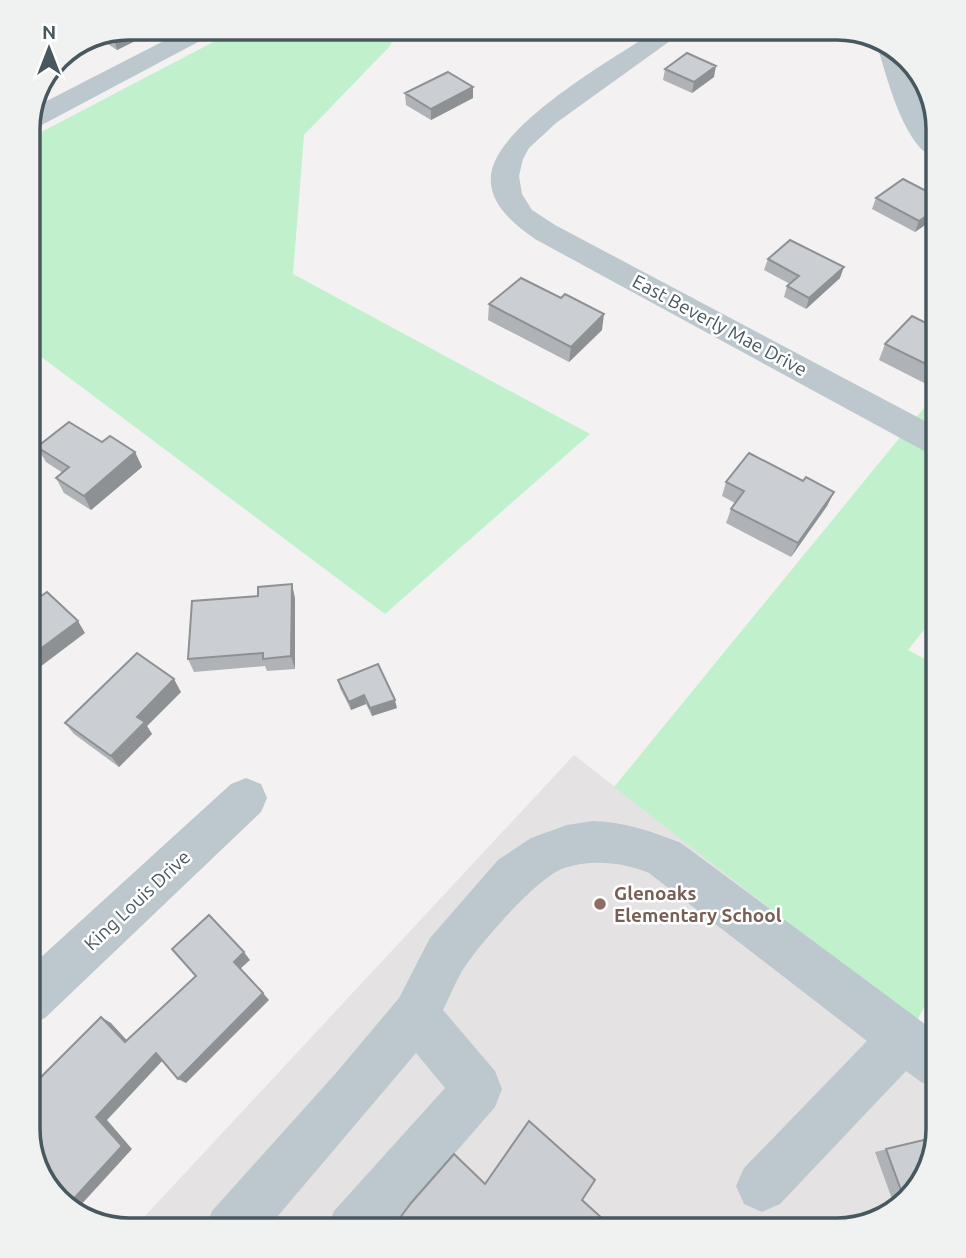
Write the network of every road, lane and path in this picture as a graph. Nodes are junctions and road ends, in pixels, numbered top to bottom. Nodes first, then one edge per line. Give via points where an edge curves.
1 (184, 40) edge
2 (657, 40) edge
3 (895, 61) edge
4 (42, 114) edge
5 (926, 136) edge
6 (926, 437) edge
7 (246, 798) dead end
8 (40, 987) edge
9 (416, 1015) junction
10 (921, 1051) edge
11 (762, 1186) dead end
12 (242, 1218) edge
13 (364, 1218) edge

1 - 4 street
2 - 6 street, East Beverly Mae Drive via 528,131 512,151 507,166 510,198 520,214 545,232
3 - 5 street via 917,124
7 - 8 street, King Louis Drive
9 - 10 street via 446,954 513,875 547,853 568,846 616,843 665,858
9 - 12 street
9 - 13 street via 477,1090
10 - 11 street

